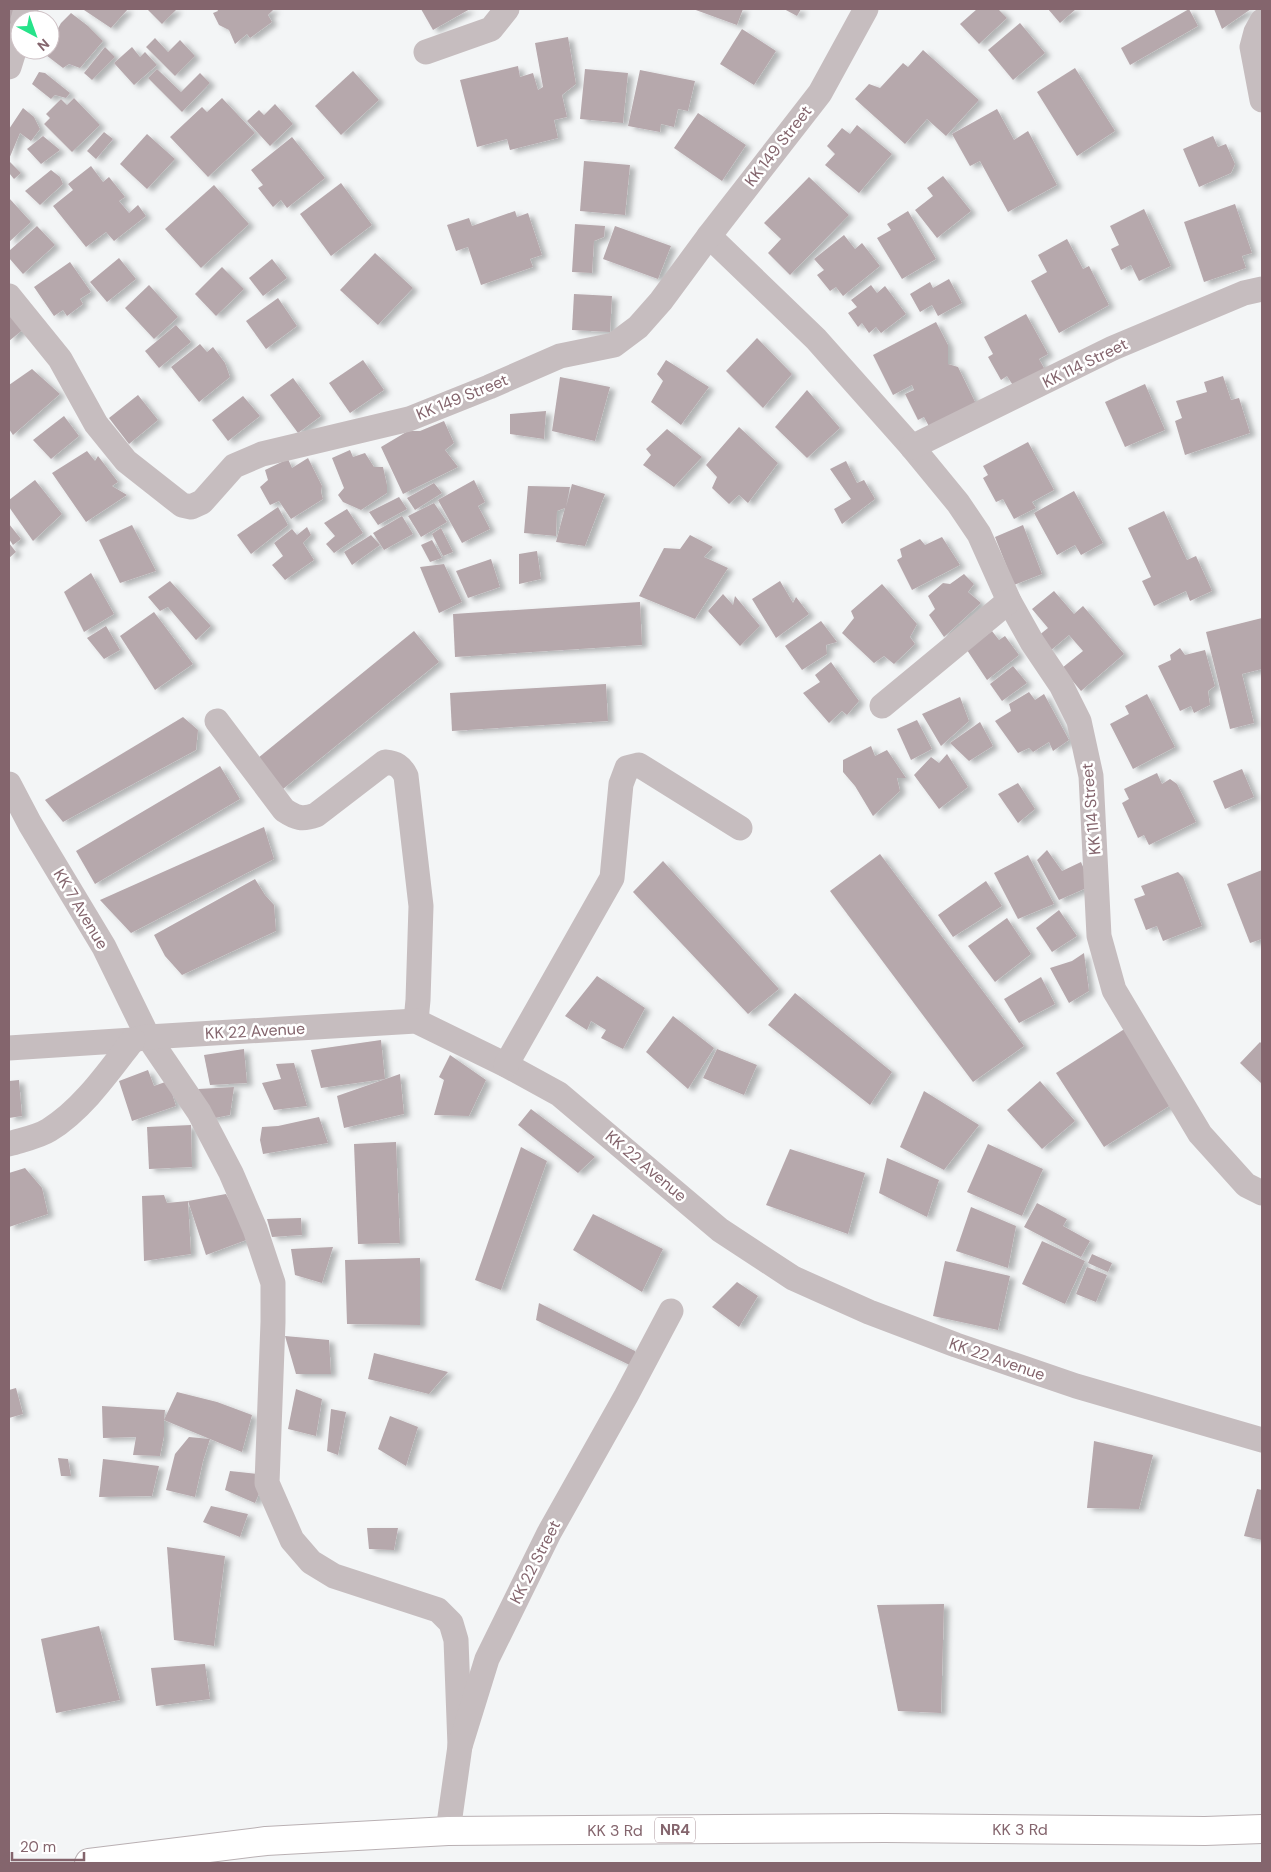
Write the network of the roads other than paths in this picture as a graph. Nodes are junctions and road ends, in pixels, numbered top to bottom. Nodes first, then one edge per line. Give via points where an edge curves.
1 (507, 9) edge
2 (866, 9) edge
3 (1262, 21) edge
4 (426, 52) dead end
5 (1262, 100) edge
6 (709, 236) junction
7 (1262, 289) edge
8 (9, 296) edge
9 (912, 447) junction
10 (1009, 601) junction
11 (882, 706) dead end
12 (217, 721) dead end
13 (9, 784) edge
14 (740, 828) dead end
15 (416, 1021) junction
16 (140, 1038) junction
17 (9, 1048) edge
18 (506, 1065) junction
19 (9, 1144) edge
20 (1262, 1193) edge
21 (671, 1311) dead end
22 (1262, 1440) edge
23 (460, 1746) junction
24 (1262, 1829) edge
25 (448, 1831) junction
26 (89, 1863) edge

1 - 4 street via 491,29
2 - 6 street, KK 149 Street via 820,93
3 - 5 street via 1252,46
6 - 8 street, KK 149 Street via 661,300 638,326 614,345 560,356 409,418 262,454 234,466 202,502 191,507 182,505 126,462 96,424 60,359
6 - 9 street, KK 114 Street via 816,339
7 - 9 street, KK 114 Street via 1244,293 1113,348
9 - 10 street, KK 114 Street via 958,503 978,534
10 - 11 street
10 - 20 street, KK 114 Street via 1061,685 1079,721 1091,776 1098,936 1114,990 1200,1134 1246,1185
12 - 15 street via 284,810 296,818 316,815 385,762 402,767 406,776 421,906
13 - 16 street, KK 7 Avenue via 104,946
14 - 18 street via 638,765 627,768 621,784 612,878
15 - 16 street, KK 22 Avenue
15 - 18 street, KK 22 Avenue
16 - 17 street, KK 22 Avenue
16 - 19 street via 81,1103 48,1130
16 - 23 street, KK 7 Avenue via 199,1112 255,1229 273,1283 266,1483 292,1540 311,1562 334,1576 438,1610 452,1623 456,1640
18 - 22 street, KK 22 Avenue via 559,1094 720,1230 793,1278 869,1312 1076,1386
21 - 23 street, KK 22 Street via 549,1533 491,1650
23 - 25 street, KK 22 Street
24 - 25 highway, KK 3 Rd / NR4
25 - 26 highway, KK 3 Rd / NR4 via 266,1841

